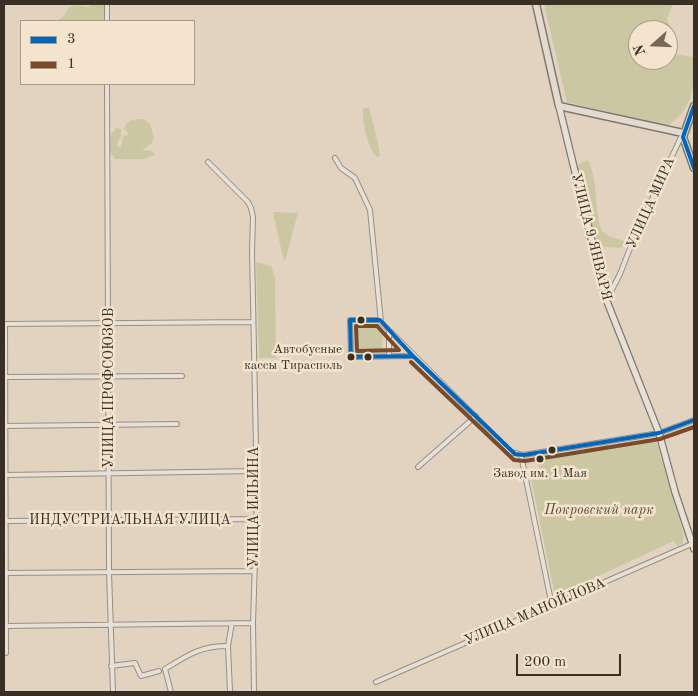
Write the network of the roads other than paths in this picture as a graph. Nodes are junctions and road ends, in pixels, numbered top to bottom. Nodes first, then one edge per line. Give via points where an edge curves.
1 (107, 4) edge
2 (536, 4) edge
3 (107, 20) edge
4 (107, 85) edge
5 (559, 106) junction
6 (694, 106) edge
7 (683, 133) junction
8 (691, 153) edge
9 (335, 158) dead end
10 (208, 162) dead end
11 (694, 165) edge
12 (606, 300) junction
13 (380, 320) junction
14 (253, 322) junction
15 (108, 323) junction
16 (4, 324) edge
17 (389, 331) junction
18 (389, 356) junction
19 (413, 356) junction
20 (182, 376) dead end
21 (107, 377) junction
22 (4, 378) edge
23 (476, 416) junction
24 (694, 420) edge
25 (108, 424) junction
26 (177, 424) dead end
27 (4, 426) edge
28 (659, 433) junction
29 (521, 455) junction
30 (418, 467) dead end
31 (255, 471) junction
32 (110, 473) junction
33 (5, 475) edge
34 (256, 519) junction
35 (110, 520) junction
36 (4, 521) edge
37 (694, 545) edge
38 (254, 571) junction
39 (109, 572) junction
40 (5, 573) edge
41 (552, 606) junction
42 (232, 623) junction
43 (253, 623) junction
44 (110, 625) junction
45 (5, 626) edge
46 (228, 646) junction
47 (6, 653) dead end
48 (111, 666) junction
49 (158, 671) dead end
50 (376, 682) dead end
51 (113, 692) edge
52 (172, 692) edge
53 (230, 692) edge
54 (254, 692) edge

1 - 3 street
2 - 5 main road, УЛИЦА 9 ЯНВАРЯ
4 - 15 street, УЛИЦА ПРОФСОЮЗОВ
5 - 7 main road
5 - 12 street, УЛИЦА 9 ЯНВАРЯ
6 - 7 main road, УЛИЦА МИРА
7 - 8 main road via 683,141
7 - 12 street, УЛИЦА МИРА
8 - 11 main road
9 - 13 street via 341,168 355,178 370,210
10 - 14 street, УЛИЦА ИЛЬИНА via 251,208
12 - 28 street, УЛИЦА 9 ЯНВАРЯ
13 - 17 street
13 - 18 street via 350,320 351,357
14 - 15 street
14 - 31 street, УЛИЦА ИЛЬИНА
15 - 16 street
15 - 21 street, УЛИЦА ПРОФСОЮЗОВ
16 - 22 street
17 - 18 street
17 - 19 street
18 - 19 street
19 - 23 street
20 - 21 street
21 - 22 street
21 - 25 street, УЛИЦА ПРОФСОЮЗОВ
22 - 27 street
23 - 29 street via 509,450
23 - 30 street
24 - 28 street
25 - 26 street
25 - 27 street
25 - 32 street, УЛИЦА ПРОФСОЮЗОВ
27 - 33 street
28 - 29 street
28 - 37 street, УЛИЦА 9 ЯНВАРЯ via 674,492
29 - 41 street
31 - 32 street
31 - 34 street, УЛИЦА ИЛЬИНА
32 - 33 street
32 - 35 street, УЛИЦА ПРОФСОЮЗОВ
33 - 36 street
34 - 35 street, ИНДУСТРИАЛЬНАЯ УЛИЦА
34 - 38 street, УЛИЦА ИЛЬИНА
35 - 36 street, ИНДУСТРИАЛЬНАЯ УЛИЦА
35 - 39 street, УЛИЦА ПРОФСОЮЗОВ
36 - 40 street
37 - 41 street, УЛИЦА МАНОЙЛОВА
38 - 39 street
38 - 43 street, УЛИЦА ИЛЬИНА
39 - 40 street
39 - 44 street, УЛИЦА ПРОФСОЮЗОВ
40 - 45 street
41 - 50 street, УЛИЦА МАНОЙЛОВА via 457,644
42 - 43 street
42 - 44 street
42 - 46 street
43 - 54 street, УЛИЦА ИЛЬИНА
44 - 45 street
44 - 48 street, УЛИЦА ПРОФСОЮЗОВ
45 - 47 street
46 - 52 street via 197,650 165,669
46 - 53 street
48 - 49 street via 134,663 141,676
48 - 51 street, УЛИЦА ПРОФСОЮЗОВ

